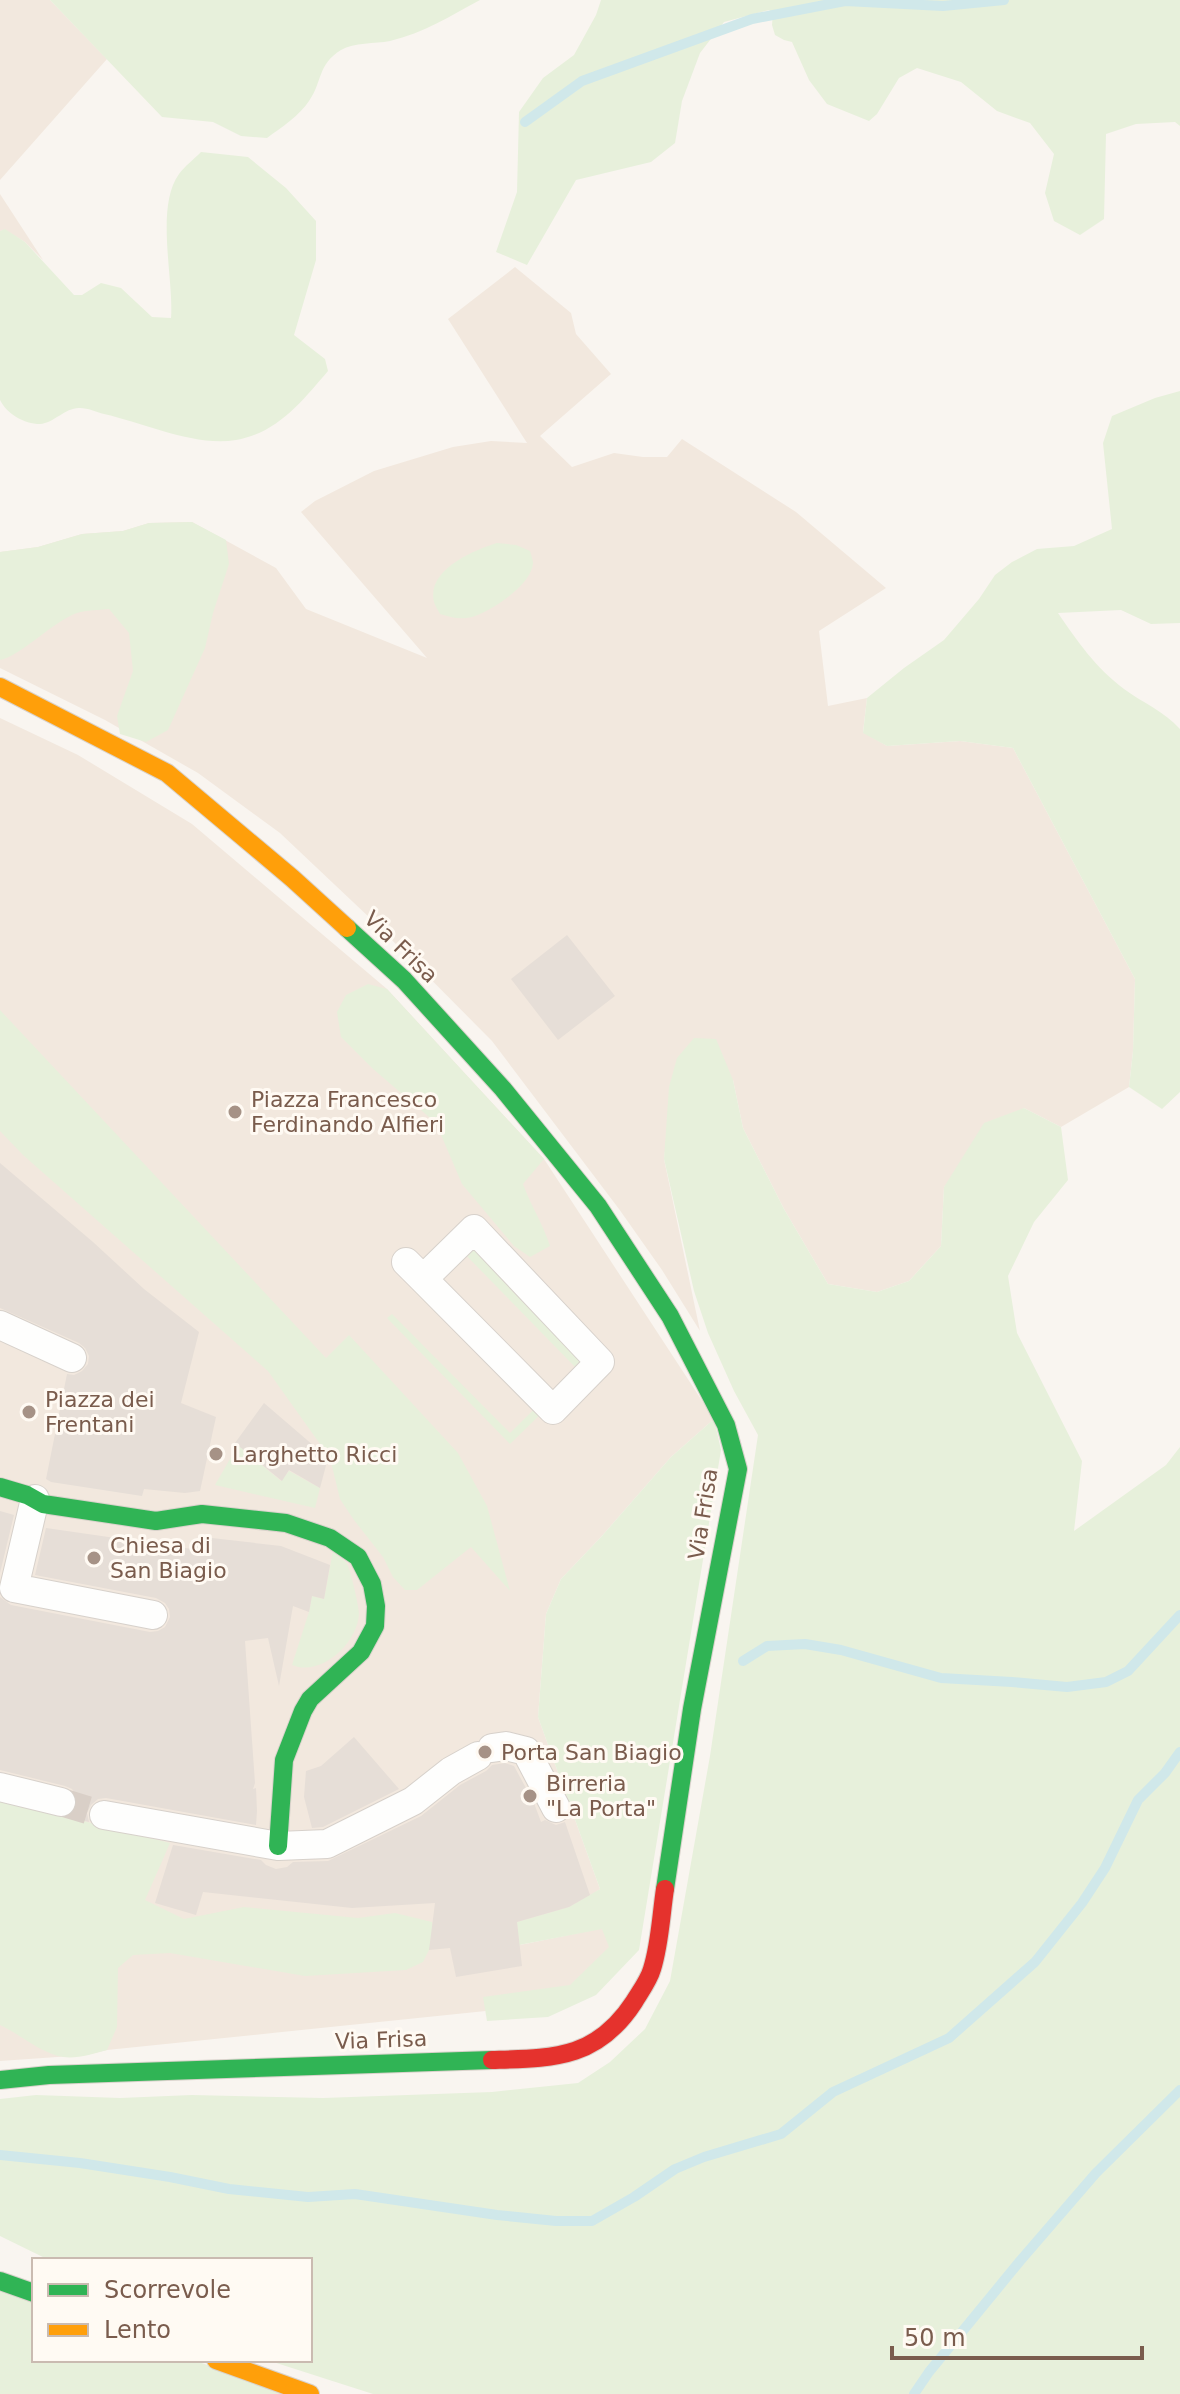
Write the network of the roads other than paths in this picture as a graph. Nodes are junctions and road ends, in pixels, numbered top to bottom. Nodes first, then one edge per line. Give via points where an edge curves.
1 (0, 687) edge
2 (415, 1270) joint
3 (0, 1325) edge
4 (72, 1358) dead end
5 (0, 1487) edge
6 (39, 1502) junction
7 (153, 1615) dead end
8 (0, 1787) edge
9 (61, 1802) tunnel mouth
10 (556, 1808) dead end
11 (104, 1815) tunnel mouth
12 (278, 1846) junction
13 (3, 2075) edge
14 (0, 2281) edge
15 (32, 2292) edge
16 (222, 2362) edge
17 (310, 2394) edge

1 - 13 street, Via Frisa via 167,773 404,980 503,1089 598,1206 670,1316 726,1425 738,1469 692,1709 652,1971 617,2024 589,2046 551,2058
2 - 2 street via 553,1410 600,1362 474,1229
3 - 4 street
5 - 6 street
6 - 7 street via 14,1588
6 - 12 street via 156,1521 202,1514 286,1523 330,1538 358,1557 372,1584 375,1626 361,1652 303,1711 284,1760
8 - 9 street
10 - 12 street via 526,1751 506,1746 485,1752 413,1801 327,1844
11 - 12 street
14 - 15 street
16 - 17 street

